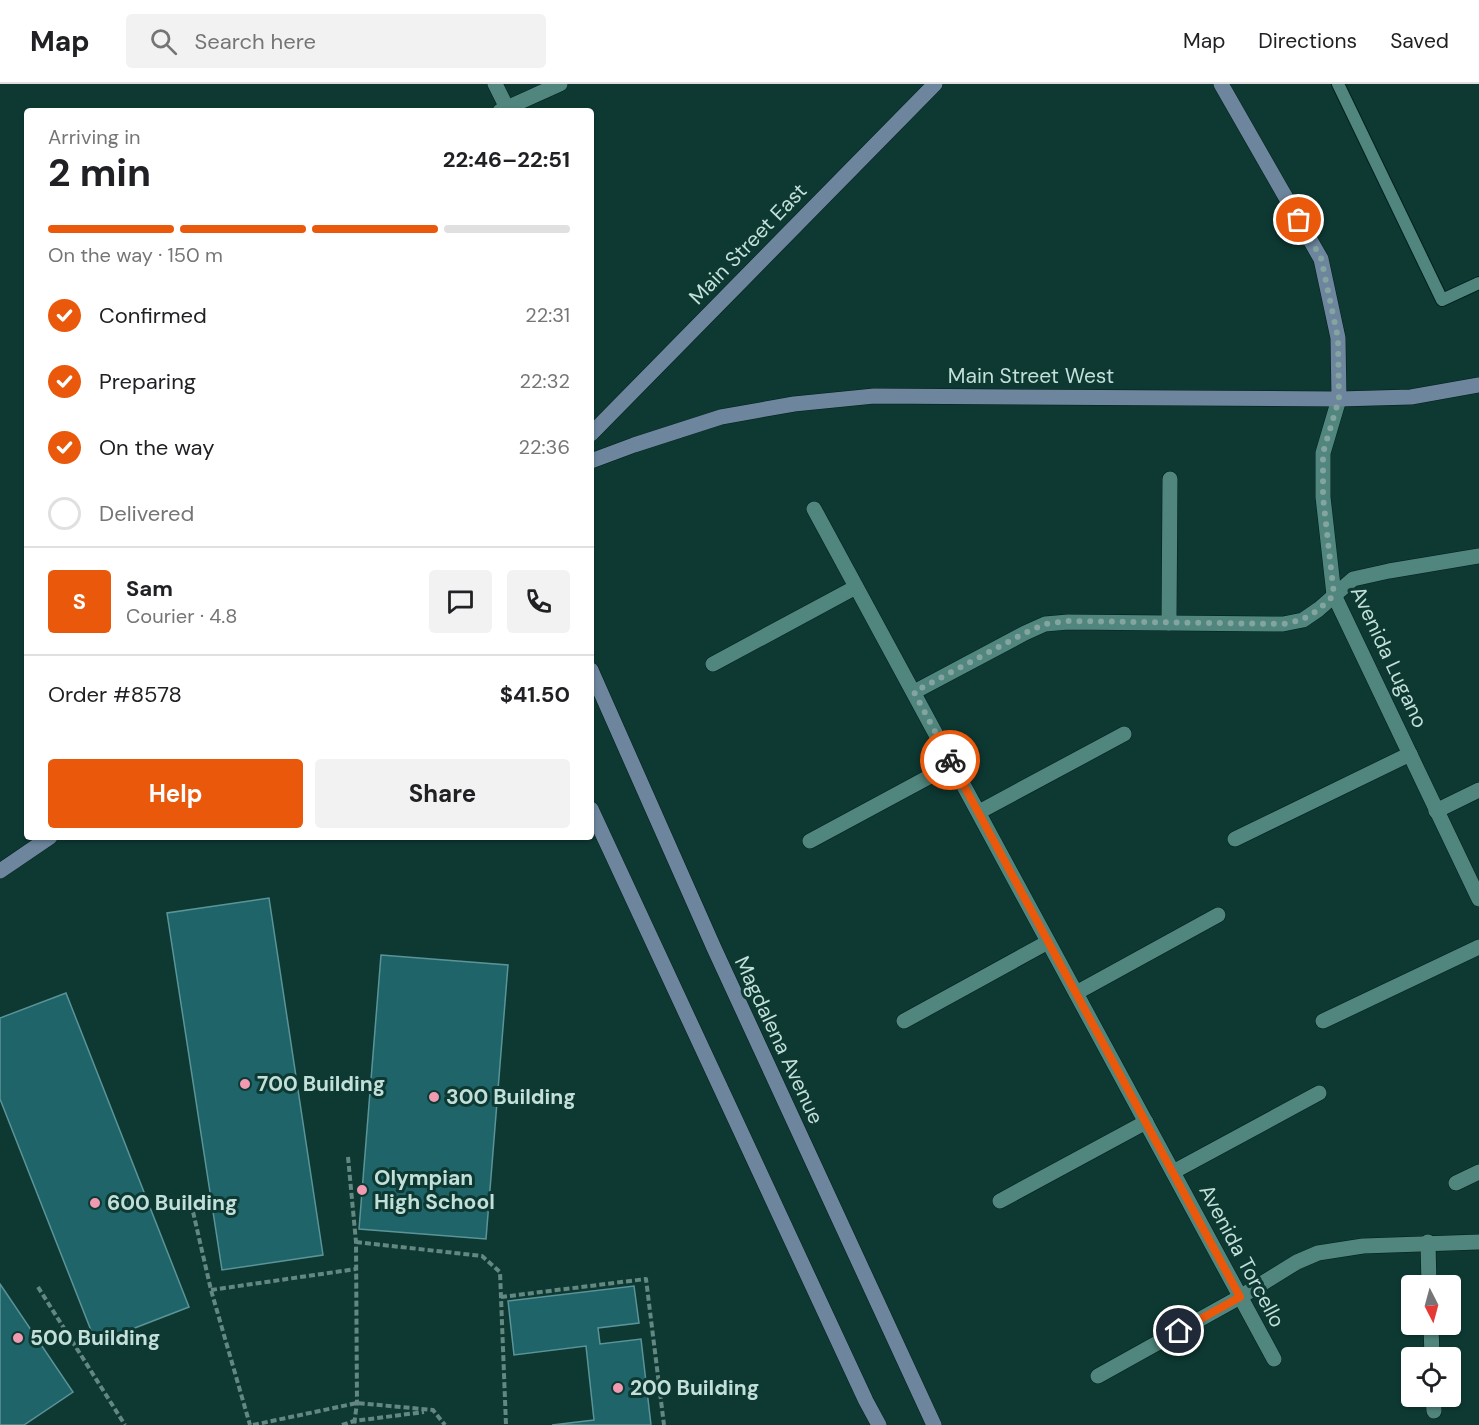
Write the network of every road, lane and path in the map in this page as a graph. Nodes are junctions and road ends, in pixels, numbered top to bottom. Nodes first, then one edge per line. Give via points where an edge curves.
1 (495, 84) edge
2 (560, 84) edge
3 (934, 84) edge
4 (1221, 84) edge
5 (1338, 84) edge
6 (503, 108) edge
7 (508, 108) edge
8 (1479, 283) edge
9 (1479, 385) edge
10 (1339, 399) junction
11 (594, 431) edge
12 (594, 460) edge
13 (1170, 478) dead end
14 (814, 509) dead end
15 (1479, 556) edge
16 (856, 586) junction
17 (1334, 595) junction
18 (1169, 623) junction
19 (713, 664) dead end
20 (594, 677) edge
21 (914, 692) junction
22 (1124, 734) dead end
23 (1410, 754) junction
24 (953, 764) junction
25 (1479, 790) edge
26 (1436, 811) junction
27 (979, 812) junction
28 (594, 815) edge
29 (1235, 839) dead end
30 (46, 840) edge
31 (810, 841) dead end
32 (0, 872) edge
33 (1479, 899) edge
34 (1218, 915) dead end
35 (1048, 942) junction
36 (1479, 947) edge
37 (1076, 993) junction
38 (904, 1021) dead end
39 (1323, 1022) dead end
40 (1319, 1093) dead end
41 (1146, 1122) junction
42 (348, 1157) dead end
43 (1173, 1172) junction
44 (1479, 1172) edge
45 (1456, 1183) dead end
46 (1000, 1201) dead end
47 (191, 1203) dead end
48 (356, 1242) junction
49 (1428, 1242) junction
50 (1479, 1242) edge
51 (356, 1269) junction
52 (1429, 1275) edge
53 (38, 1287) dead end
54 (211, 1290) junction
55 (501, 1297) junction
56 (1240, 1297) junction
57 (1274, 1359) dead end
58 (1098, 1376) dead end
59 (357, 1403) junction
60 (433, 1410) junction
61 (354, 1423) edge
62 (124, 1425) edge
63 (251, 1425) edge
64 (342, 1425) edge
65 (445, 1425) edge
66 (506, 1425) edge
67 (664, 1425) edge
68 (879, 1425) edge
69 (934, 1425) edge

1 - 6 street
2 - 7 street
3 - 11 street, Main Street East
4 - 10 street via 1321,258 1338,338
5 - 8 lane via 1442,300
9 - 10 street, Main Street West via 1411,397
10 - 12 street, Main Street West via 874,396 721,417
10 - 17 street, Avenida Lugano via 1323,453 1323,497
13 - 18 street
14 - 16 street, Avenida Torcello
15 - 17 street via 1353,579
16 - 19 street
16 - 21 street, Avenida Torcello
17 - 18 street via 1303,620 1283,624
17 - 23 street, Avenida Lugano
18 - 21 street via 1045,624
20 - 69 street, Magdalena Avenue
21 - 24 street, Avenida Torcello
22 - 27 street
23 - 26 street, Avenida Lugano
23 - 29 street, Avenida Lugano
24 - 27 street, Avenida Torcello
24 - 31 street
25 - 26 street
26 - 33 street, Avenida Lugano
27 - 35 street, Avenida Torcello
28 - 68 street
30 - 32 street
34 - 37 street
35 - 37 street, Avenida Torcello
35 - 38 street
36 - 39 street
37 - 41 street, Avenida Torcello
40 - 43 street, Avenida Torcello
41 - 43 street, Avenida Torcello
41 - 46 street
42 - 48 path
43 - 56 street, Avenida Torcello
44 - 45 street
47 - 54 path
48 - 51 path
48 - 55 path via 482,1256 500,1272
49 - 50 street
49 - 52 street
49 - 56 street via 1318,1253
51 - 54 path
51 - 59 path
53 - 62 path
54 - 63 path
55 - 66 path
55 - 67 path via 646,1279
56 - 57 street, Avenida Torcello
56 - 58 street
59 - 60 path
59 - 61 path
59 - 63 path
60 - 61 path
60 - 65 path
61 - 64 path

